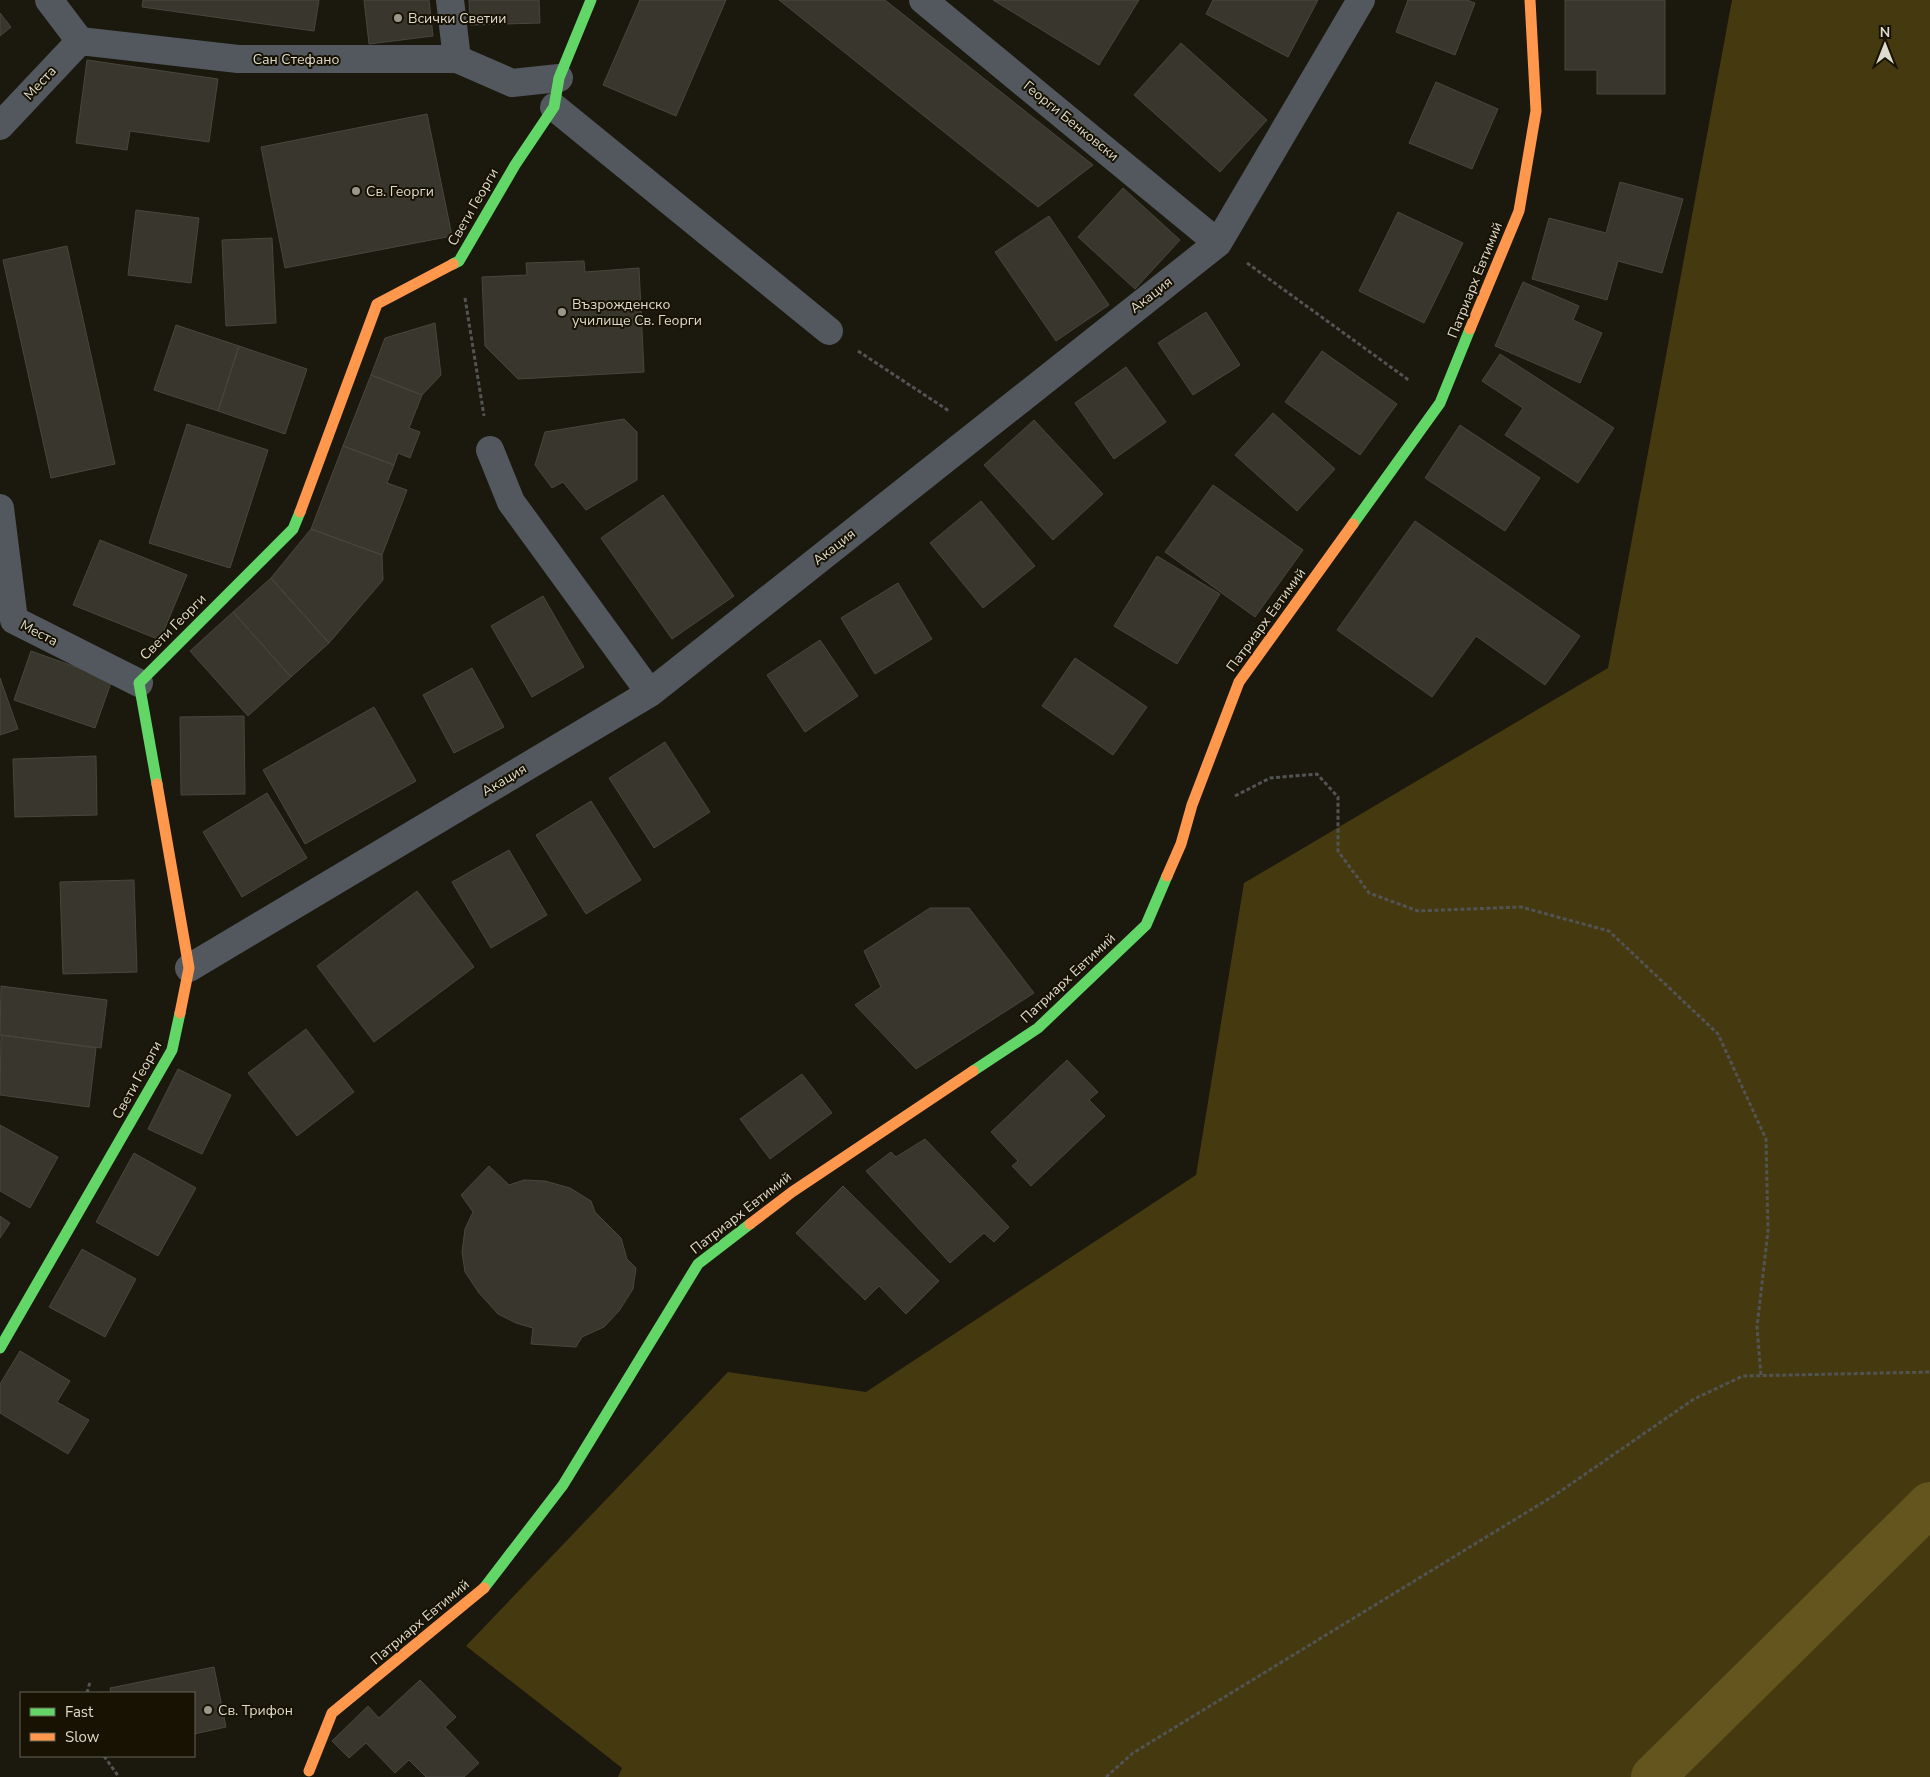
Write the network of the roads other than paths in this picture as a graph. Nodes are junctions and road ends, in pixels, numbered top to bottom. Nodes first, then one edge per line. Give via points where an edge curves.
1 (49, 0) edge
2 (450, 0) edge
3 (591, 0) edge
4 (924, 0) edge
5 (1361, 0) edge
6 (1530, 0) edge
7 (80, 41) junction
8 (457, 59) junction
9 (558, 78) junction
10 (554, 107) junction
11 (0, 126) edge
12 (1218, 242) junction
13 (829, 331) road end
14 (490, 450) road end
15 (0, 508) edge
16 (7, 623) edge
17 (139, 683) junction
18 (650, 693) junction
19 (189, 968) junction
20 (0, 1348) edge
21 (309, 1771) dead end

1 - 7 street
2 - 8 street
3 - 9 street, Свети Георги
4 - 12 street, Георги Бенковски
5 - 12 street, Акация
6 - 21 street, Патриарх Евтимий via 1536,111 1519,211 1440,403 1239,682 1192,805 1181,844 1146,925 1038,1028 792,1192 698,1264 563,1485 482,1591 332,1714
7 - 8 street, Сан Стефано via 238,59
7 - 11 street, Места
8 - 9 street, Сан Стефано via 512,83
9 - 10 street, Свети Георги
10 - 13 street
10 - 17 street, Свети Георги via 515,165 459,261 377,304 293,529
12 - 18 street, Акация
14 - 18 street via 511,502
15 - 16 street, Места
16 - 17 street, Места
17 - 19 street, Свети Георги
18 - 19 street, Акация
19 - 20 street, Свети Георги via 172,1050

